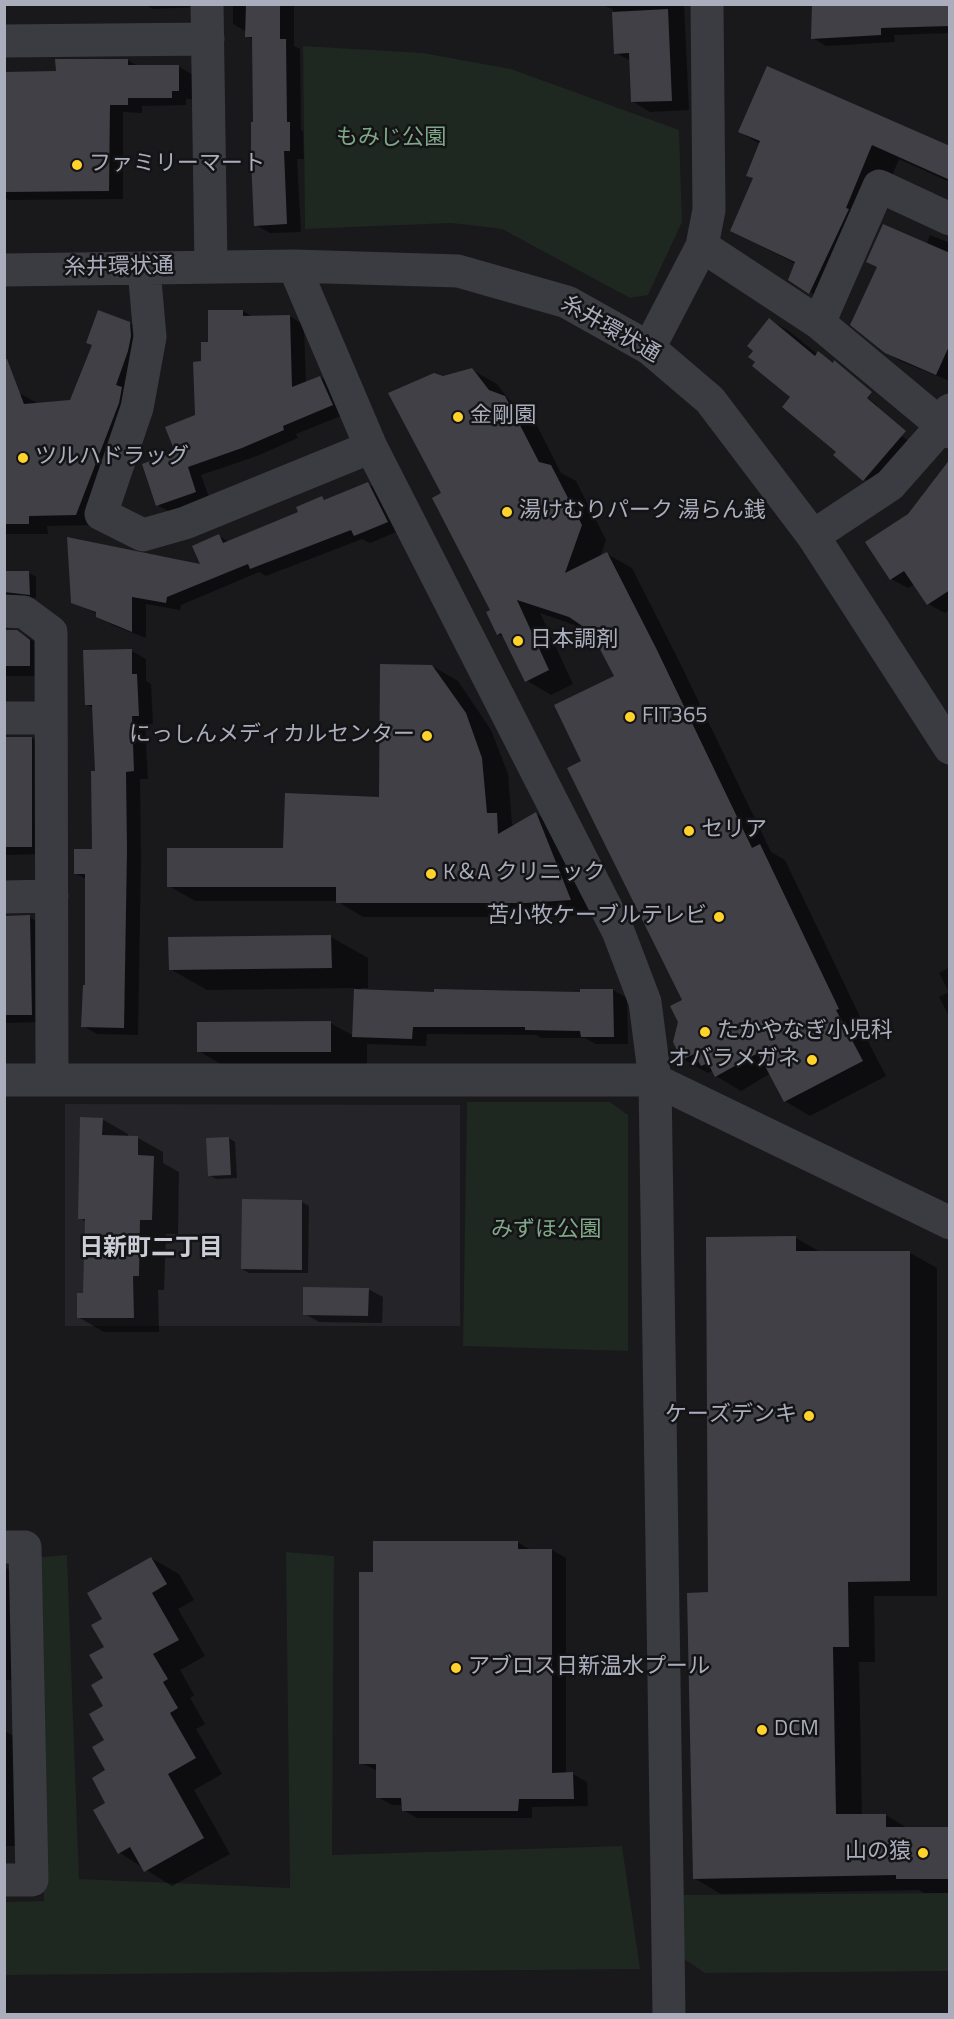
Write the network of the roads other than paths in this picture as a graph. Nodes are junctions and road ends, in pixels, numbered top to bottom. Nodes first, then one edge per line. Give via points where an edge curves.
1 (207, 4) edge
2 (707, 4) edge
3 (208, 39) junction
4 (4, 41) edge
5 (950, 219) edge
6 (702, 246) junction
7 (294, 266) junction
8 (211, 267) junction
9 (144, 269) junction
10 (4, 270) edge
11 (819, 323) junction
12 (649, 348) junction
13 (947, 422) edge
14 (371, 447) junction
15 (813, 536) junction
16 (4, 611) edge
17 (4, 718) edge
18 (51, 718) junction
19 (950, 748) edge
20 (52, 896) junction
21 (4, 897) edge
22 (4, 1080) edge
23 (52, 1080) junction
24 (655, 1080) junction
25 (950, 1223) edge
26 (4, 1547) edge
27 (17, 1713) edge
28 (4, 1880) edge
29 (669, 2014) edge

1 - 3 street
2 - 6 street via 709,210
3 - 4 street
3 - 8 street
5 - 11 street via 879,186
6 - 11 street
6 - 12 street
7 - 8 street, 糸井環状通
7 - 12 street, 糸井環状通 via 458,271 567,302
7 - 14 street
8 - 9 street, 糸井環状通
9 - 10 street, 糸井環状通
9 - 14 street via 150,337 137,408 101,514 143,535 184,523
11 - 13 street
12 - 15 street, 糸井環状通 via 710,400
13 - 15 street via 890,485
14 - 24 street via 618,931 645,1002
15 - 19 street, 糸井環状通
16 - 18 street via 24,612 51,632
17 - 18 street
18 - 20 street
20 - 21 street
20 - 23 street
22 - 23 street
23 - 24 street
24 - 25 street
24 - 29 street
26 - 27 street via 25,1547
27 - 28 street via 32,1880

